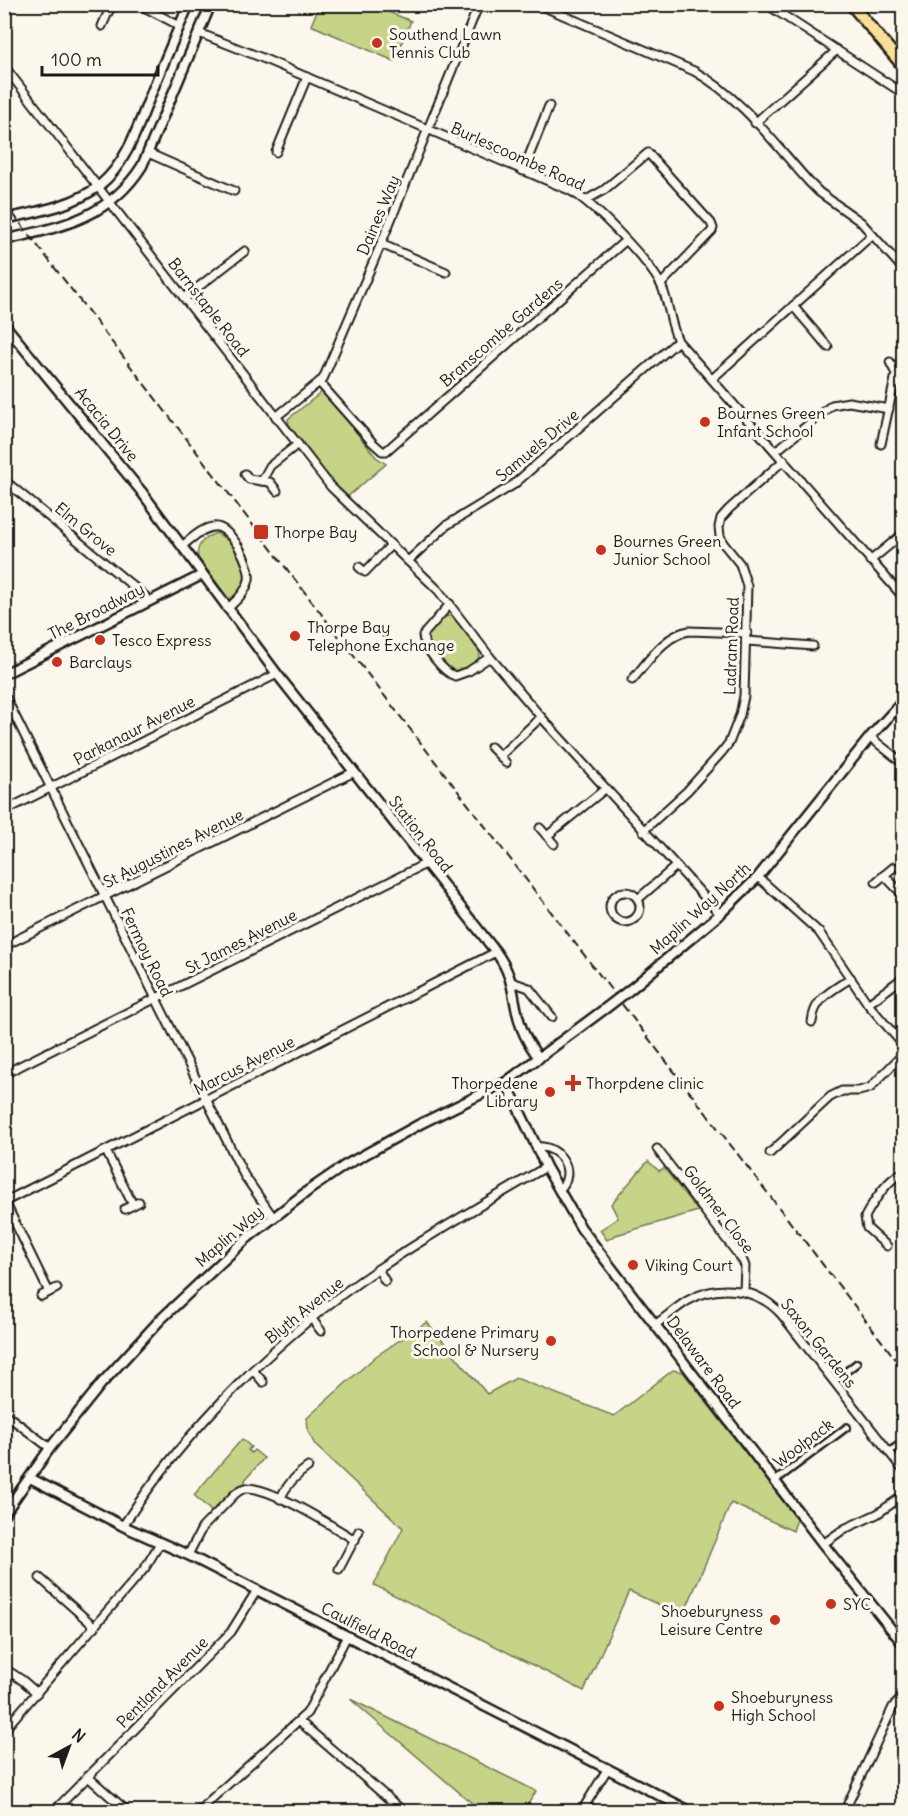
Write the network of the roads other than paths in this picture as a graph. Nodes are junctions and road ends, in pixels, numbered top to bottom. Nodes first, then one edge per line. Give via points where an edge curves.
1 (112, 4) edge
2 (138, 4) edge
3 (189, 4) edge
4 (211, 4) edge
5 (479, 4) edge
6 (537, 4) edge
7 (766, 4) edge
8 (851, 4) edge
9 (102, 26) dead end
10 (180, 26) junction
11 (199, 33) junction
12 (837, 50) junction
13 (4, 66) edge
14 (903, 67) edge
15 (307, 77) junction
16 (903, 94) edge
17 (549, 106) dead end
18 (755, 123) junction
19 (428, 131) junction
20 (276, 152) dead end
21 (148, 153) junction
22 (523, 171) junction
23 (99, 186) junction
24 (234, 190) dead end
25 (586, 200) junction
26 (111, 203) junction
27 (4, 219) edge
28 (872, 236) junction
29 (4, 240) edge
30 (625, 241) junction
31 (381, 244) junction
32 (245, 251) dead end
33 (903, 270) edge
34 (446, 272) dead end
35 (661, 285) junction
36 (184, 298) junction
37 (793, 306) junction
38 (4, 324) edge
39 (678, 340) junction
40 (828, 347) dead end
41 (890, 362) dead end
42 (712, 379) junction
43 (895, 381) junction
44 (319, 382) junction
45 (903, 387) edge
46 (889, 409) junction
47 (276, 417) junction
48 (298, 444) junction
49 (881, 444) dead end
50 (776, 451) junction
51 (784, 460) junction
52 (245, 474) dead end
53 (4, 480) edge
54 (262, 481) junction
55 (277, 491) dead end
56 (903, 533) edge
57 (391, 545) junction
58 (182, 546) junction
59 (408, 561) junction
60 (870, 561) junction
61 (202, 575) junction
62 (371, 578) dead end
63 (903, 598) edge
64 (148, 602) junction
65 (450, 604) junction
66 (227, 609) junction
67 (747, 637) junction
68 (813, 646) dead end
69 (490, 657) junction
70 (277, 674) junction
71 (4, 675) edge
72 (632, 680) dead end
73 (4, 681) edge
74 (4, 694) edge
75 (903, 700) edge
76 (302, 708) joint
77 (541, 717) junction
78 (870, 737) junction
79 (491, 747) dead end
80 (500, 756) junction
81 (506, 763) dead end
82 (903, 764) edge
83 (354, 772) junction
84 (51, 788) junction
85 (604, 789) junction
86 (4, 811) edge
87 (540, 828) dead end
88 (643, 831) junction
89 (547, 836) junction
90 (554, 844) dead end
91 (425, 864) junction
92 (675, 867) junction
93 (894, 867) dead end
94 (884, 875) junction
95 (758, 878) junction
96 (876, 882) dead end
97 (903, 896) edge
98 (105, 897) junction
99 (638, 899) junction
100 (720, 914) junction
101 (4, 946) edge
102 (496, 952) junction
103 (903, 977) edge
104 (851, 978) junction
105 (512, 982) junction
106 (156, 999) junction
107 (868, 1004) junction
108 (552, 1017) dead end
109 (812, 1022) dead end
110 (903, 1046) edge
111 (903, 1053) edge
112 (539, 1058) junction
113 (4, 1074) edge
114 (506, 1082) junction
115 (206, 1100) junction
116 (536, 1148) junction
117 (657, 1149) dead end
118 (106, 1151) junction
119 (770, 1153) dead end
120 (666, 1160) junction
121 (659, 1165) dead end
122 (546, 1167) junction
123 (903, 1173) edge
124 (559, 1190) junction
125 (5, 1202) edge
126 (124, 1209) dead end
127 (273, 1217) junction
128 (887, 1246) dead end
129 (378, 1269) junction
130 (386, 1281) dead end
131 (744, 1291) junction
132 (41, 1296) dead end
133 (312, 1319) junction
134 (656, 1324) junction
135 (321, 1331) dead end
136 (857, 1363) dead end
137 (253, 1370) junction
138 (834, 1381) junction
139 (263, 1382) dead end
140 (4, 1413) edge
141 (847, 1427) dead end
142 (903, 1441) edge
143 (50, 1448) junction
144 (889, 1452) junction
145 (308, 1467) dead end
146 (903, 1471) edge
147 (30, 1478) junction
148 (775, 1481) junction
149 (903, 1495) edge
150 (280, 1499) junction
151 (4, 1514) edge
152 (123, 1526) junction
153 (359, 1531) dead end
154 (355, 1540) junction
155 (160, 1543) junction
156 (823, 1544) junction
157 (188, 1555) junction
158 (339, 1569) dead end
159 (40, 1578) dead end
160 (257, 1590) junction
161 (95, 1627) junction
162 (347, 1636) junction
163 (903, 1645) edge
164 (4, 1668) edge
165 (37, 1694) junction
166 (903, 1696) edge
167 (299, 1721) junction
168 (4, 1731) edge
169 (608, 1768) junction
170 (87, 1776) junction
171 (53, 1812) edge
172 (128, 1812) edge
173 (197, 1812) edge
174 (404, 1812) edge
175 (581, 1812) edge
176 (692, 1812) edge
177 (844, 1812) edge

1 - 9 street
2 - 10 street
3 - 10 street
4 - 11 street
5 - 19 street, Daines Way
6 - 18 street via 694,71 721,87
7 - 12 street
8 - 14 main road
10 - 23 street via 129,146
11 - 15 street, Burlescoombe Road
11 - 21 street
12 - 16 street
12 - 18 street
13 - 23 street, Barnstaple Road
15 - 19 street, Burlescoombe Road
15 - 20 street
17 - 22 street
18 - 28 street via 819,192 856,218
19 - 22 street, Burlescoombe Road
19 - 31 street, Daines Way
21 - 24 street
21 - 26 street via 132,181
22 - 25 street, Burlescoombe Road
23 - 26 street, Barnstaple Road
23 - 27 street via 77,199
25 - 30 street, Burlescoombe Road
25 - 35 street via 648,153 711,223 712,231
26 - 29 street via 80,220
26 - 36 street, Barnstaple Road
28 - 33 street
28 - 37 street
30 - 35 street, Burlescoombe Road
30 - 44 street, Branscombe Gardens via 386,451 377,448
31 - 34 street
31 - 44 street, Daines Way
32 - 36 street
35 - 39 street, Burlescoombe Road
36 - 47 street, Barnstaple Road
37 - 40 street
37 - 42 street
38 - 58 street, Acacia Drive via 114,456
39 - 42 street, Burlescoombe Road
39 - 59 street, Samuels Drive via 513,485 453,521
41 - 43 street via 895,369
42 - 50 street, Burlescoombe Road
43 - 45 street
43 - 46 street
44 - 47 street, Daines Way
46 - 49 street
46 - 50 street via 836,403
47 - 48 street, Barnstaple Road
48 - 54 street via 270,466
48 - 57 street, Barnstaple Road via 335,492
50 - 51 street, Burlescoombe Road
51 - 60 street, Burlescoombe Road
51 - 67 street, Ladram Road via 729,508 719,527 723,543 745,575
52 - 54 street via 249,479
53 - 64 street, Elm Grove
54 - 55 street via 270,482
56 - 60 street
57 - 59 street, Barnstaple Road
57 - 62 street via 362,569
58 - 61 street, Acacia Drive
58 - 66 street via 204,530 219,526 242,551 250,578 241,597
59 - 65 street, Barnstaple Road
60 - 63 street, Burlescoombe Road
61 - 64 street, The Broadway
61 - 66 street, Acacia Drive
64 - 71 street, The Broadway
65 - 69 street, Barnstaple Road
65 - 69 street via 423,635 430,652 447,673 455,676
66 - 70 street, Acacia Drive
67 - 68 street
67 - 72 street via 681,632 666,641
67 - 88 street, Ladram Road via 744,696 729,743 687,791
69 - 77 street, Barnstaple Road
70 - 76 street, Acacia Drive
70 - 84 street, Parkanaur Avenue
71 - 73 street
74 - 84 street, Fermoy Road
75 - 78 street, Maplin Way North
76 - 83 street, Station Road
77 - 80 street
77 - 85 street, Barnstaple Road
78 - 82 street
78 - 95 street, Maplin Way North
79 - 80 street
80 - 81 street
83 - 91 street, Station Road
83 - 98 street, St Augustines Avenue
84 - 86 street, Parkanaur Avenue
84 - 98 street, Fermoy Road
85 - 88 street, Barnstaple Road
85 - 89 street
87 - 89 street
88 - 92 street, Barnstaple Road
89 - 90 street
91 - 102 street, Station Road
91 - 106 street, St James Avenue
92 - 99 street
92 - 100 street, Barnstaple Road
93 - 94 street
94 - 96 street
94 - 97 street
95 - 100 street, Maplin Way North
95 - 104 street via 819,932
98 - 101 street, St Augustines Avenue
98 - 106 street, Fermoy Road
99 - 99 street via 627,892 615,895 610,903 612,916 631,921 640,909
100 - 112 street, Maplin Way North, bridge via 632,988
102 - 105 street, Station Road
102 - 115 street, Marcus Avenue
103 - 107 street
104 - 107 street
104 - 109 street via 821,999 813,1011
105 - 108 street via 529,988
105 - 112 street, Station Road via 522,1030
106 - 113 street, St James Avenue
106 - 115 street, Fermoy Road
107 - 110 street
111 - 119 street via 870,1088 830,1096
112 - 114 street, Maplin Way
114 - 116 street, Delaware Road
114 - 127 street, Maplin Way via 344,1166
115 - 118 street, Marcus Avenue
115 - 127 street, Fermoy Road via 244,1175
116 - 122 street, Delaware Road
116 - 124 street via 549,1147 559,1154 567,1169 564,1186
117 - 120 street, Goldmer Close
118 - 125 street, Marcus Avenue
118 - 126 street via 136,1203
120 - 121 street
120 - 131 street, Goldmer Close via 743,1261
122 - 124 street, Delaware Road
122 - 129 street, Blyth Avenue
123 - 128 street via 890,1180 865,1217 867,1228
124 - 134 street, Delaware Road via 581,1228
125 - 132 street via 53,1290
127 - 143 street, Maplin Way via 159,1320
129 - 130 street
129 - 133 street, Blyth Avenue
131 - 134 street, Saxon Gardens via 722,1290 698,1296
131 - 138 street, Saxon Gardens via 776,1308
133 - 135 street
133 - 137 street, Blyth Avenue
134 - 148 street, Delaware Road
136 - 138 street
137 - 139 street
137 - 152 street, Blyth Avenue via 185,1443
138 - 144 street, Saxon Gardens
140 - 143 street
141 - 148 street, Woolpack
142 - 144 street
143 - 147 street, Maplin Way
144 - 146 street, Saxon Gardens
145 - 150 street via 297,1471
147 - 151 street, Maplin Way
147 - 152 street, Caulfield Road
148 - 156 street, Delaware Road
149 - 156 street
150 - 154 street
150 - 157 street via 254,1489 241,1490 202,1528
152 - 155 street, Caulfield Road
153 - 154 street
154 - 158 street
155 - 157 street, Caulfield Road
155 - 161 street via 145,1568
156 - 163 street, Delaware Road
157 - 160 street, Caulfield Road
159 - 161 street
160 - 162 street, Caulfield Road
160 - 170 street, Pentland Avenue via 231,1632
161 - 165 street
162 - 167 street via 307,1713
162 - 169 street, Caulfield Road
164 - 165 street
165 - 168 street
166 - 177 street via 893,1707
167 - 173 street
167 - 174 street
169 - 175 street
169 - 176 street, Caulfield Road
170 - 171 street, Pentland Avenue
170 - 172 street

